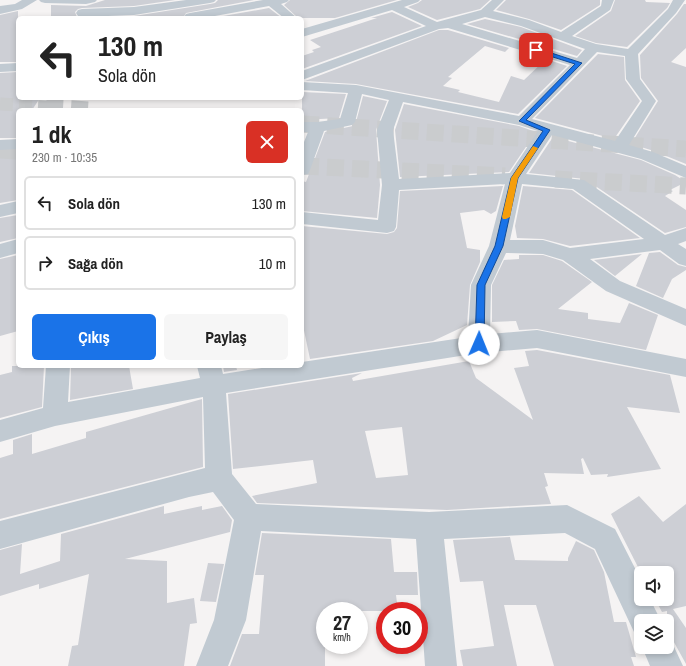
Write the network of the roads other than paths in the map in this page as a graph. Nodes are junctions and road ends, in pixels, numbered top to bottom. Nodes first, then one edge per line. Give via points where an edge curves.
1 (31, 0) edge
2 (45, 0) edge
3 (68, 0) edge
4 (210, 0) edge
5 (414, 0) edge
6 (498, 0) edge
7 (608, 0) edge
8 (680, 0) edge
9 (89, 1) edge
10 (274, 1) edge
11 (393, 6) junction
12 (0, 10) edge
13 (485, 13) junction
14 (80, 16) edge
15 (88, 16) edge
16 (197, 16) edge
17 (290, 16) edge
18 (449, 24) junction
19 (436, 26) junction
20 (304, 33) edge
21 (561, 37) junction
22 (594, 48) junction
23 (631, 53) junction
24 (579, 63) junction
25 (16, 67) edge
26 (0, 68) edge
27 (304, 75) edge
28 (304, 86) edge
29 (356, 89) junction
30 (398, 96) junction
31 (522, 121) junction
32 (310, 127) edge
33 (547, 130) junction
34 (16, 144) edge
35 (0, 145) edge
36 (619, 147) junction
37 (304, 159) edge
38 (686, 173) edge
39 (515, 178) junction
40 (390, 185) junction
41 (16, 207) edge
42 (0, 211) edge
43 (304, 218) edge
44 (686, 234) edge
45 (663, 243) junction
46 (499, 246) junction
47 (16, 247) edge
48 (0, 251) edge
49 (570, 255) junction
50 (686, 259) edge
51 (686, 318) edge
52 (479, 344) junction
53 (304, 364) edge
54 (58, 368) edge
55 (272, 368) edge
56 (686, 368) edge
57 (212, 375) edge
58 (55, 415) junction
59 (0, 431) edge
60 (220, 478) junction
61 (249, 517) junction
62 (429, 526) junction
63 (0, 536) edge
64 (642, 614) edge
65 (662, 654) edge
66 (212, 666) edge
67 (441, 666) edge
68 (668, 666) edge

1 - 12 street via 18,7
2 - 3 street
3 - 9 street
4 - 15 street
5 - 11 street
6 - 13 street
7 - 21 street via 606,8
8 - 23 street
9 - 14 street
10 - 16 street
10 - 17 street
11 - 19 street
11 - 20 street
13 - 18 street
13 - 21 street via 525,23
18 - 19 street
18 - 24 street
19 - 27 street
21 - 22 street
22 - 23 street
22 - 24 street
23 - 36 street via 633,79 648,101
24 - 31 street
25 - 26 street
28 - 29 street
29 - 30 street
29 - 32 street via 347,122
30 - 31 street
30 - 40 street via 385,130
31 - 33 street
32 - 37 street
33 - 36 street
33 - 39 street
34 - 35 street
36 - 38 street via 673,165
39 - 40 street
39 - 45 street via 578,184
39 - 46 street
40 - 43 street via 387,226
41 - 42 street
44 - 45 street
45 - 49 street
45 - 50 street
46 - 49 street via 543,247
46 - 52 street via 481,285
47 - 48 street
49 - 51 street via 613,286
52 - 53 street
52 - 56 street via 537,339
54 - 58 street
55 - 57 street
57 - 58 street
57 - 60 street
58 - 59 street
60 - 61 street
60 - 63 street via 189,484
61 - 62 street
61 - 66 street via 230,620
62 - 64 street via 567,519 605,539
62 - 67 street
65 - 68 street

